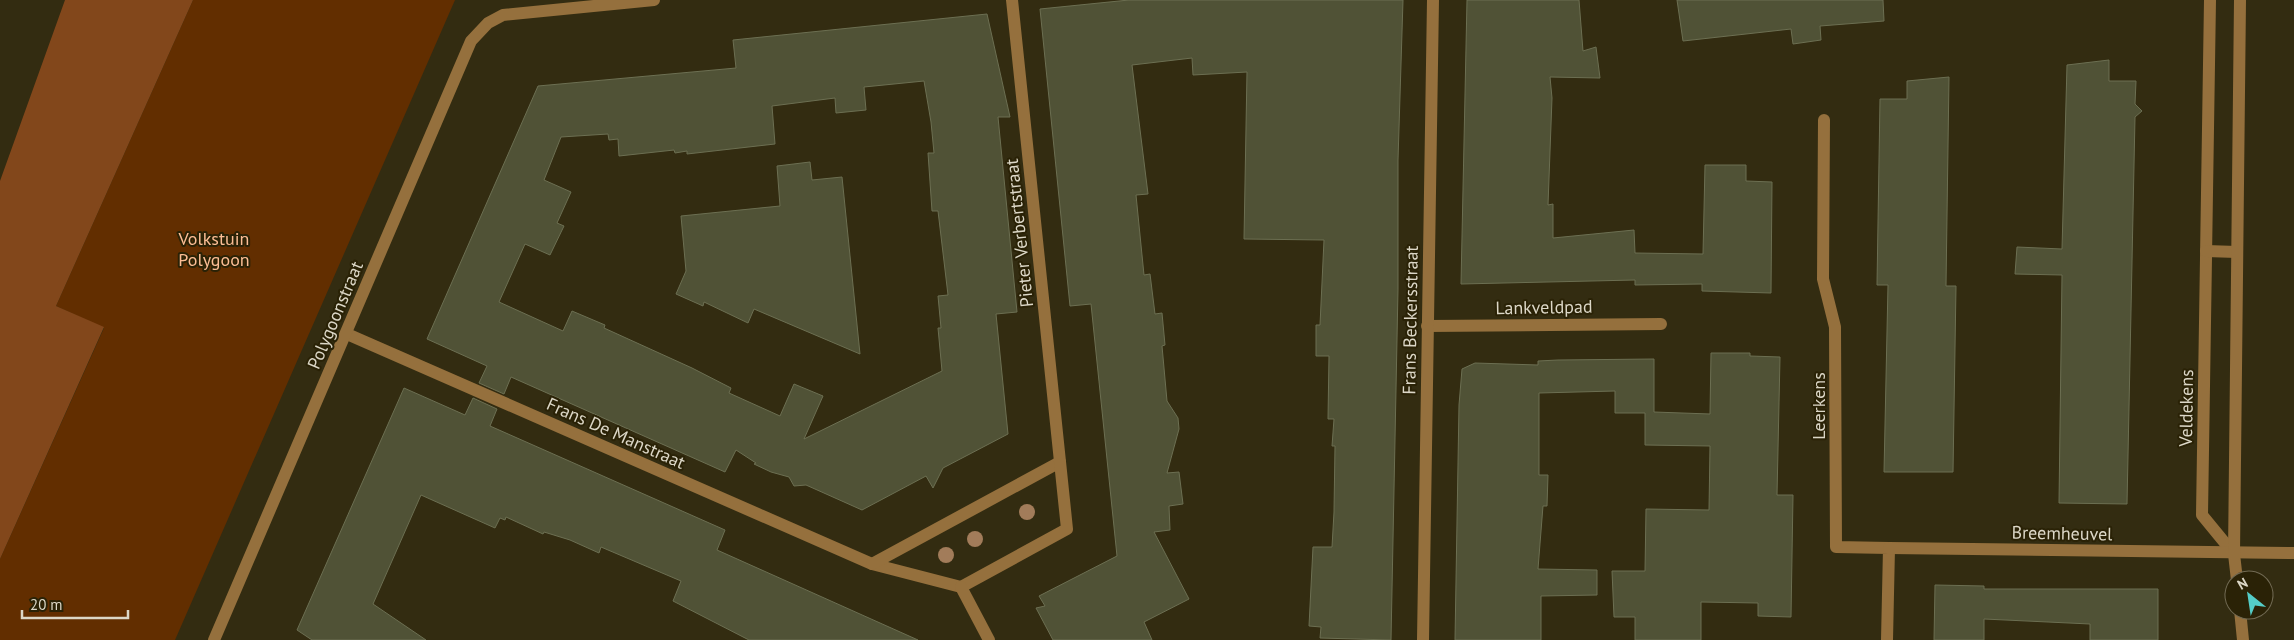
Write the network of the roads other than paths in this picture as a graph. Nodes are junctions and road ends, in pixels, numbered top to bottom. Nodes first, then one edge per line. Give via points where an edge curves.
1 (654, 0) edge
2 (1012, 0) edge
3 (1433, 0) edge
4 (2210, 0) edge
5 (2240, 0) edge
6 (1824, 120) dead end
7 (2206, 251) junction
8 (2237, 252) junction
9 (1661, 324) dead end
10 (1427, 326) junction
11 (347, 334) junction
12 (1060, 462) junction
13 (1889, 548) junction
14 (2294, 553) edge
15 (2234, 554) junction
16 (872, 564) junction
17 (2236, 570) edge
18 (961, 587) junction
19 (2241, 620) edge
20 (214, 640) edge
21 (989, 640) edge
22 (1423, 640) edge
23 (1887, 640) edge
24 (2243, 640) edge

1 - 11 street, Polygoonstraat via 502,15 488,23 471,40
2 - 12 street, Pieter Verbertstraat
3 - 10 street, Frans Beckersstraat
4 - 7 street, Veldekens
5 - 8 street
6 - 13 street, Leerkens via 1823,279 1835,327 1836,547
7 - 8 street
7 - 15 street, Veldekens via 2202,515
8 - 15 street
9 - 10 street, Lankveldpad
10 - 22 street, Frans Beckersstraat
11 - 16 street, Frans De Manstraat
11 - 20 street, Polygoonstraat
12 - 16 street
12 - 18 street, Pieter Verbertstraat via 1067,529
13 - 15 street, Breemheuvel
13 - 23 street
14 - 15 street, Breemheuvel
15 - 17 street
16 - 18 street, Frans De Manstraat
18 - 21 street
19 - 24 street

